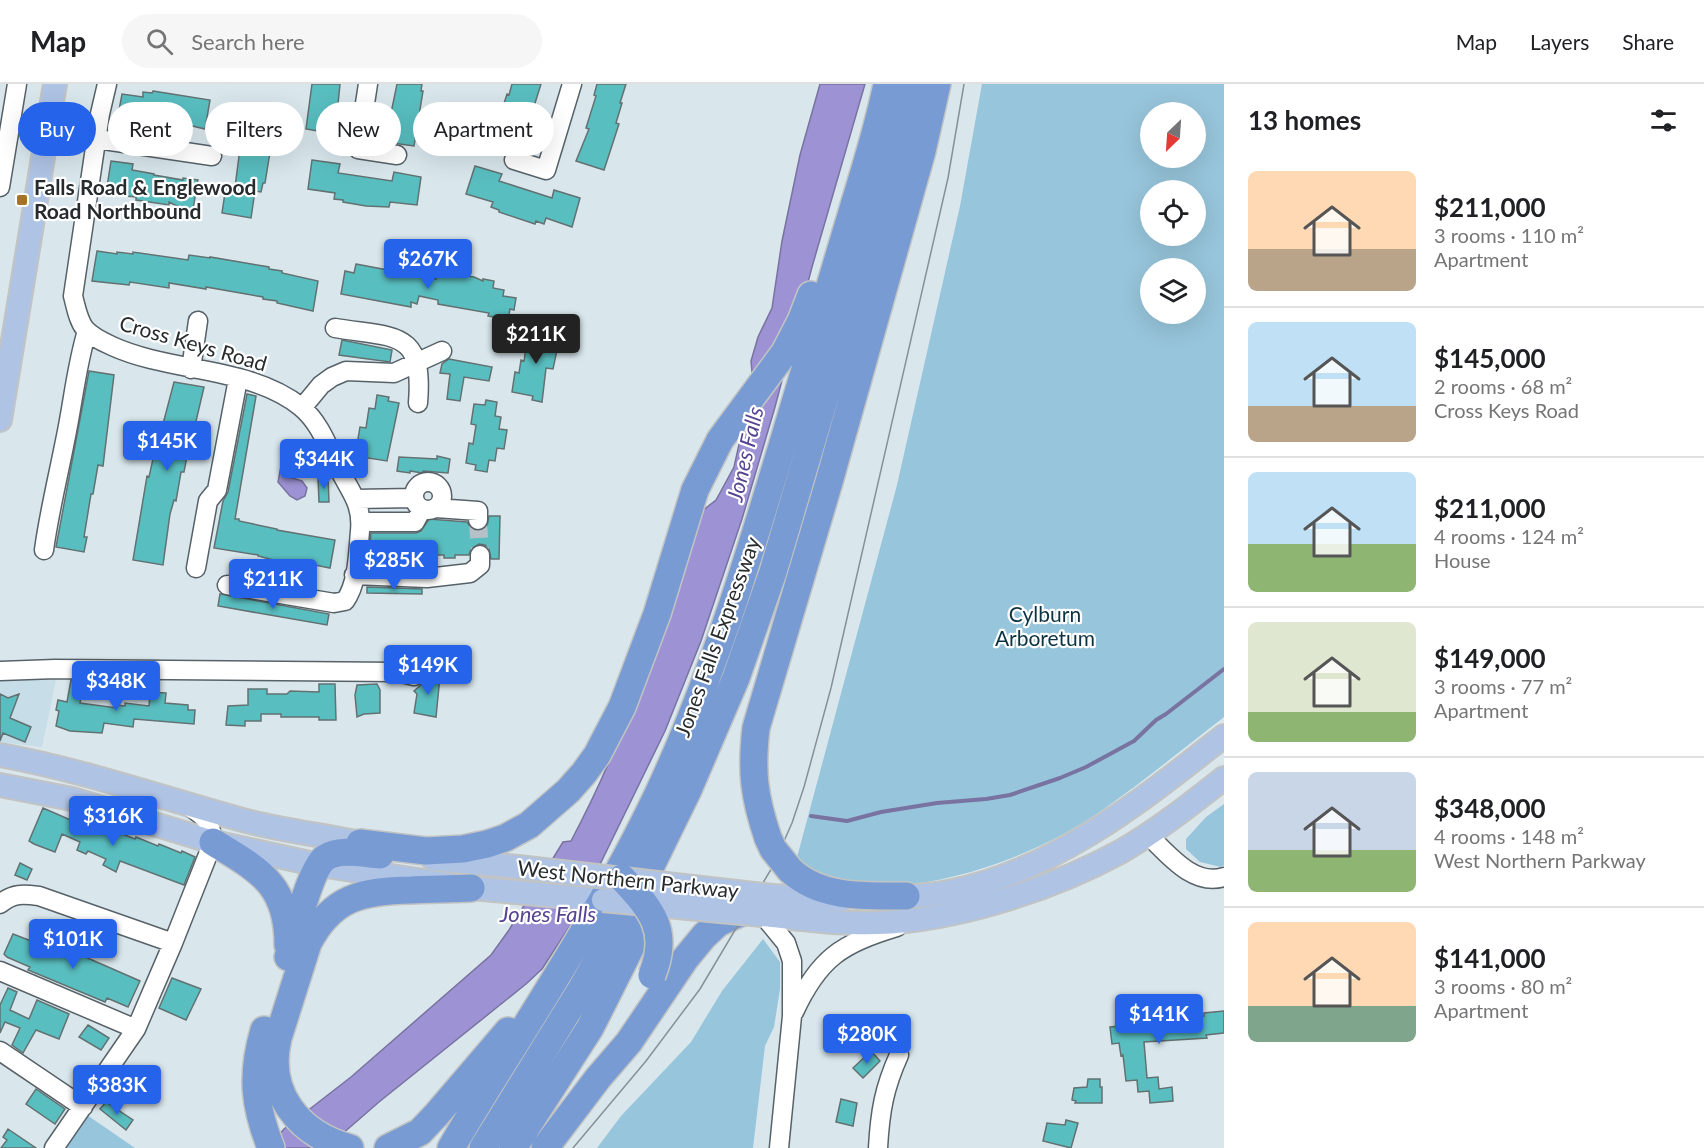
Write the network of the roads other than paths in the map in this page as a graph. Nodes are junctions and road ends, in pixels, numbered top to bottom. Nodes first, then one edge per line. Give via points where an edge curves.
1 (17, 84) edge
2 (55, 84) edge
3 (107, 84) edge
4 (368, 84) edge
5 (572, 84) edge
6 (887, 84) edge
7 (914, 84) edge
8 (937, 84) edge
9 (365, 102) edge
10 (97, 139) junction
11 (873, 140) junction
12 (205, 155) edge
13 (514, 160) dead end
14 (0, 187) edge
15 (198, 321) dead end
16 (335, 328) dead end
17 (87, 331) junction
18 (442, 351) dead end
19 (417, 362) junction
20 (191, 369) junction
21 (238, 379) junction
22 (418, 403) dead end
23 (302, 408) junction
24 (0, 420) edge
25 (356, 499) junction
26 (424, 505) junction
27 (478, 519) dead end
28 (361, 522) junction
29 (44, 550) dead end
30 (480, 555) dead end
31 (196, 568) dead end
32 (354, 575) junction
33 (227, 585) dead end
34 (0, 671) edge
35 (414, 676) dead end
36 (736, 678) junction
37 (1224, 736) edge
38 (0, 755) edge
39 (1224, 778) edge
40 (0, 785) edge
41 (23, 788) junction
42 (0, 795) edge
43 (179, 800) junction
44 (1148, 835) junction
45 (213, 842) junction
46 (360, 843) junction
47 (426, 859) junction
48 (319, 865) junction
49 (1224, 877) edge
50 (622, 878) junction
51 (471, 888) junction
52 (906, 896) junction
53 (0, 904) edge
54 (646, 904) junction
55 (759, 908) junction
56 (927, 918) junction
57 (173, 943) junction
58 (288, 957) junction
59 (0, 971) edge
60 (559, 974) junction
61 (660, 980) junction
62 (792, 1016) junction
63 (136, 1029) junction
64 (0, 1051) edge
65 (899, 1055) dead end
66 (83, 1107) junction
67 (267, 1133) edge
68 (54, 1148) edge
69 (350, 1148) edge
70 (388, 1148) edge
71 (451, 1148) edge
72 (483, 1148) edge
73 (513, 1148) edge
74 (544, 1148) edge
75 (779, 1148) edge
76 (878, 1148) edge

1 - 14 street
2 - 24 main road
3 - 10 street, Cross Keys Road
4 - 9 street
5 - 13 street via 546,170
6 - 11 highway, Jones Falls Expressway
7 - 36 highway, Jones Falls Expressway via 773,572
8 - 52 highway, bridge via 830,482 756,728 753,762 768,838 792,872 804,881 838,893
10 - 12 street
10 - 17 street, Cross Keys Road via 73,296
11 - 46 highway via 801,321 778,364 720,440 688,507 668,581 622,707 597,755 568,791 529,825 505,838 475,847 426,851
11 - 60 highway, Jones Falls Expressway via 747,563 711,669 664,782
15 - 20 street
16 - 19 street via 400,339 412,349
17 - 20 street, Cross Keys Road via 123,351
17 - 29 street
18 - 19 street
19 - 22 street
19 - 23 street via 394,373 346,371 321,385
20 - 21 street, Cross Keys Road
21 - 23 street, Cross Keys Road via 266,386
21 - 31 street via 217,490 208,501
23 - 25 street, Cross Keys Road via 323,434
25 - 26 street
25 - 28 street, Cross Keys Road
26 - 27 street via 478,511
26 - 28 street via 415,522
28 - 32 street, Cross Keys Road
30 - 32 street via 480,565 471,573 427,578
32 - 33 street, Cross Keys Road via 351,593 345,601 334,603
34 - 35 street via 397,672
36 - 72 highway, Jones Falls Expressway via 644,880
36 - 73 highway via 700,794 670,867 595,1019
37 - 52 main road, West Northern Parkway via 1104,826 1054,854 981,883 948,892
38 - 43 main road, West Northern Parkway
39 - 44 main road, West Northern Parkway
40 - 41 main road, West Northern Parkway
41 - 42 main road
41 - 45 main road, West Northern Parkway
43 - 45 street via 211,826
43 - 46 main road, West Northern Parkway via 240,820
44 - 49 street via 1183,868 1207,878
44 - 56 main road, West Northern Parkway via 1120,852 1038,888
45 - 48 main road, West Northern Parkway
45 - 57 street
45 - 58 highway via 256,869 273,887 288,926
46 - 47 main road, West Northern Parkway
47 - 48 highway via 339,853
47 - 50 main road, West Northern Parkway, bridge
48 - 51 main road, West Northern Parkway
48 - 58 highway
50 - 54 highway, bridge
50 - 55 main road, West Northern Parkway, bridge
51 - 54 main road, West Northern Parkway, bridge
51 - 69 highway via 391,890 351,898 321,922 302,958 275,1051 279,1089 293,1113 314,1133
52 - 55 main road, West Northern Parkway
53 - 57 street via 11,896 39,896
54 - 55 main road, West Northern Parkway, bridge
54 - 61 highway, bridge via 657,923 660,939
55 - 56 main road, West Northern Parkway via 876,923
55 - 61 highway via 718,923
55 - 62 street via 789,949 793,968
56 - 62 street via 861,940 830,957 811,979
57 - 63 street
58 - 67 highway via 257,1055 255,1075
59 - 63 street
60 - 70 highway via 420,1132
60 - 71 highway, Jones Falls Expressway
61 - 74 highway via 598,1078
62 - 75 street
63 - 66 street
64 - 66 street
65 - 76 street via 885,1089
66 - 68 street

